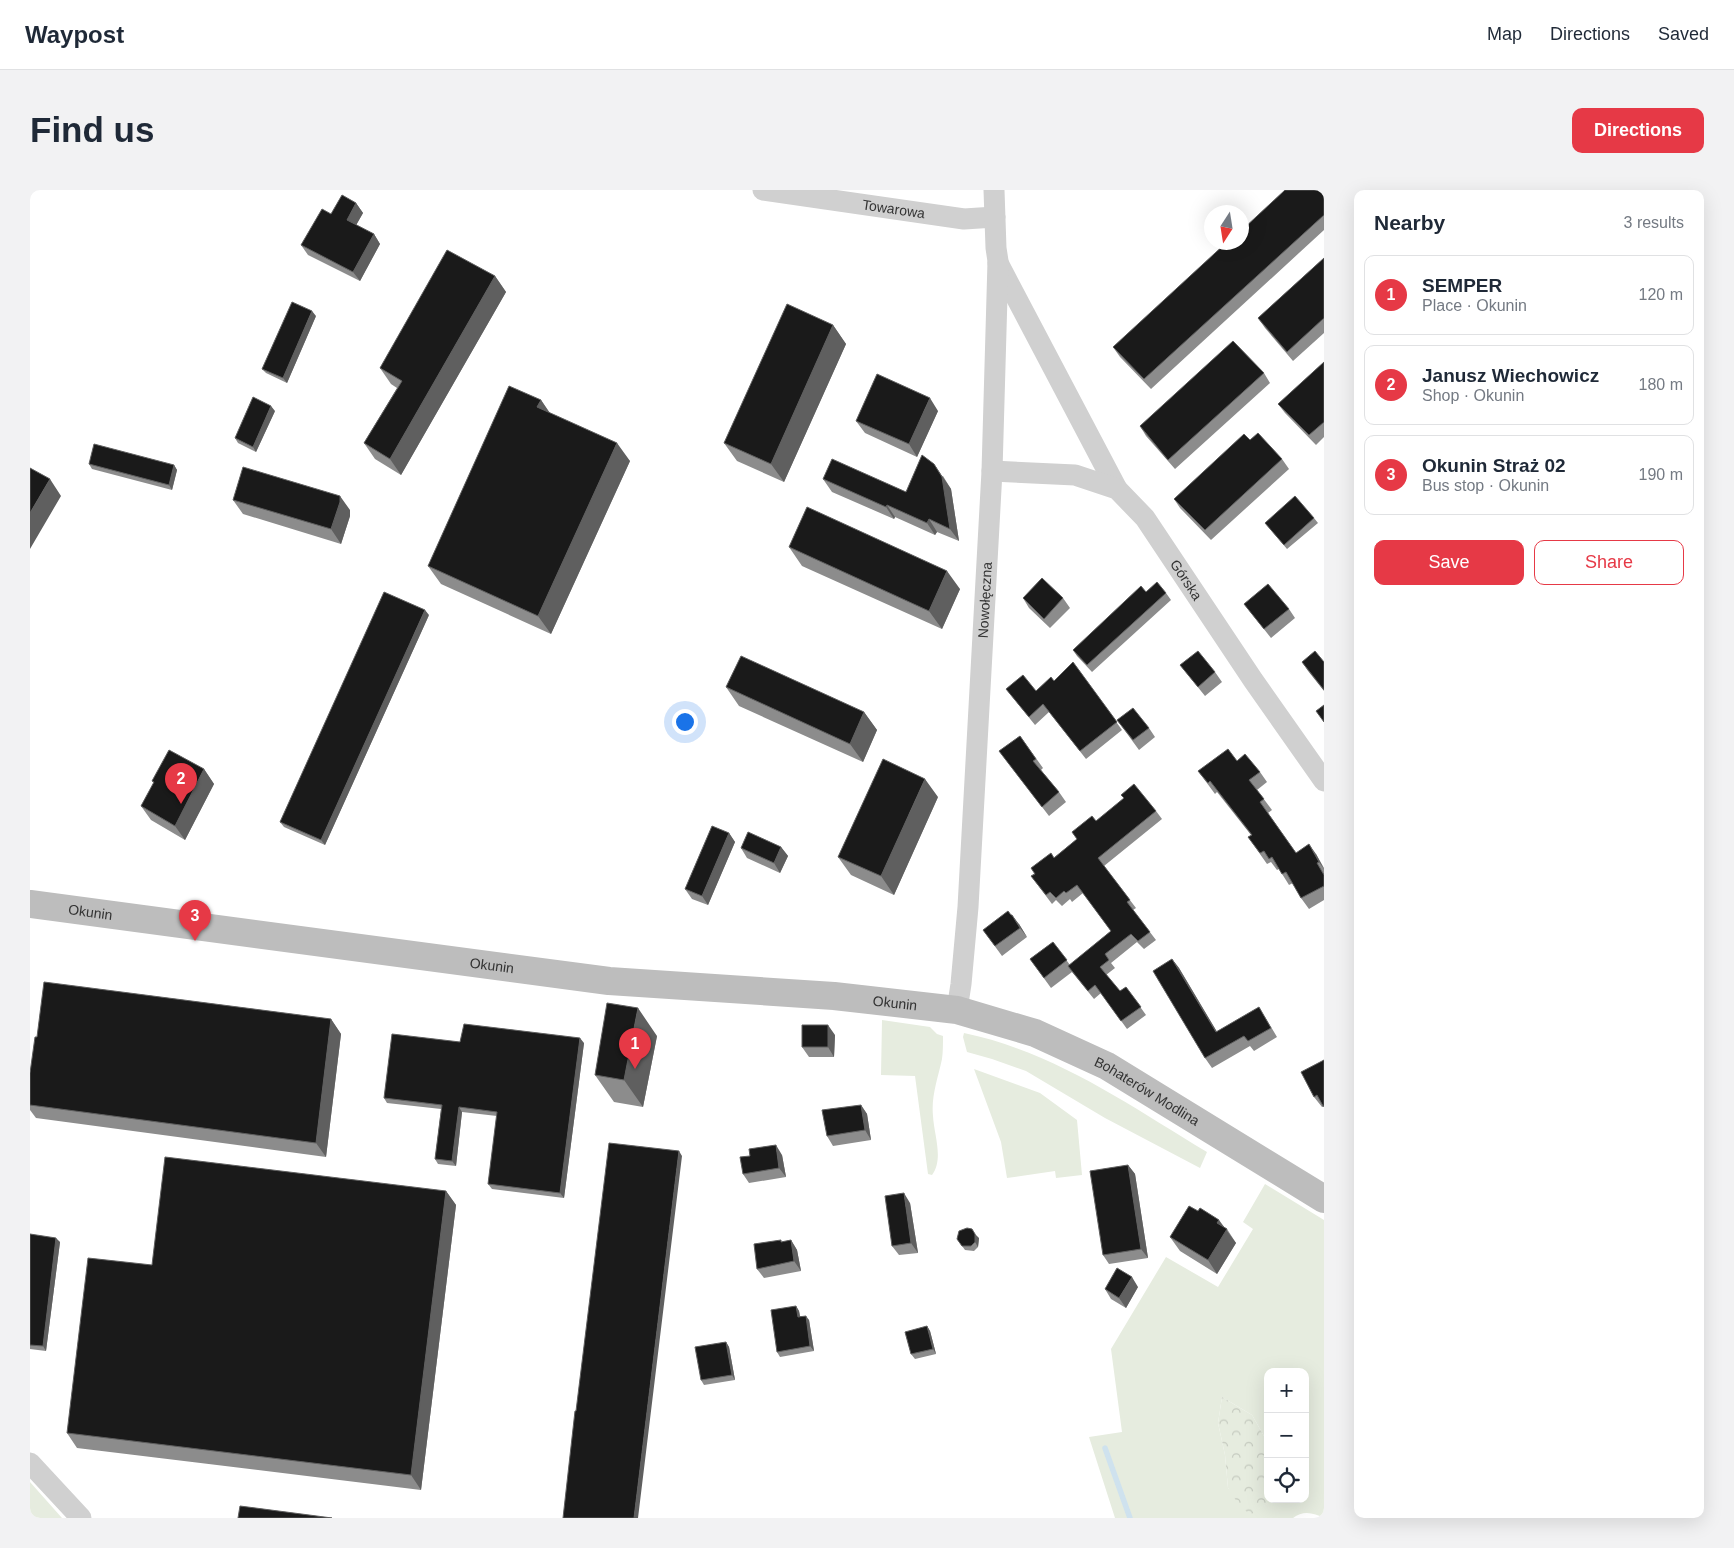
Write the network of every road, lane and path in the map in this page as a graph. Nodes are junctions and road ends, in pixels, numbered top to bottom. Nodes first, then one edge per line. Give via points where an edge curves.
1 (763, 190) edge
2 (994, 190) edge
3 (995, 217) junction
4 (998, 262) junction
5 (992, 471) junction
6 (1117, 489) junction
7 (1324, 781) edge
8 (30, 904) edge
9 (957, 1010) junction
10 (1324, 1199) edge
11 (30, 1463) edge
12 (80, 1518) edge

1 - 3 street, Towarowa via 964,219
2 - 3 street, Nowołęczna
3 - 4 street, Nowołęczna
4 - 5 street, Nowołęczna
4 - 6 street
5 - 6 street, Górska via 1075,475
5 - 9 street, Nowołęczna via 968,907
6 - 7 street, Górska via 1145,518
8 - 9 main road, Okunin via 609,981 834,996
9 - 10 main road, Bohaterów Modlina via 1035,1032 1107,1066
11 - 12 street

